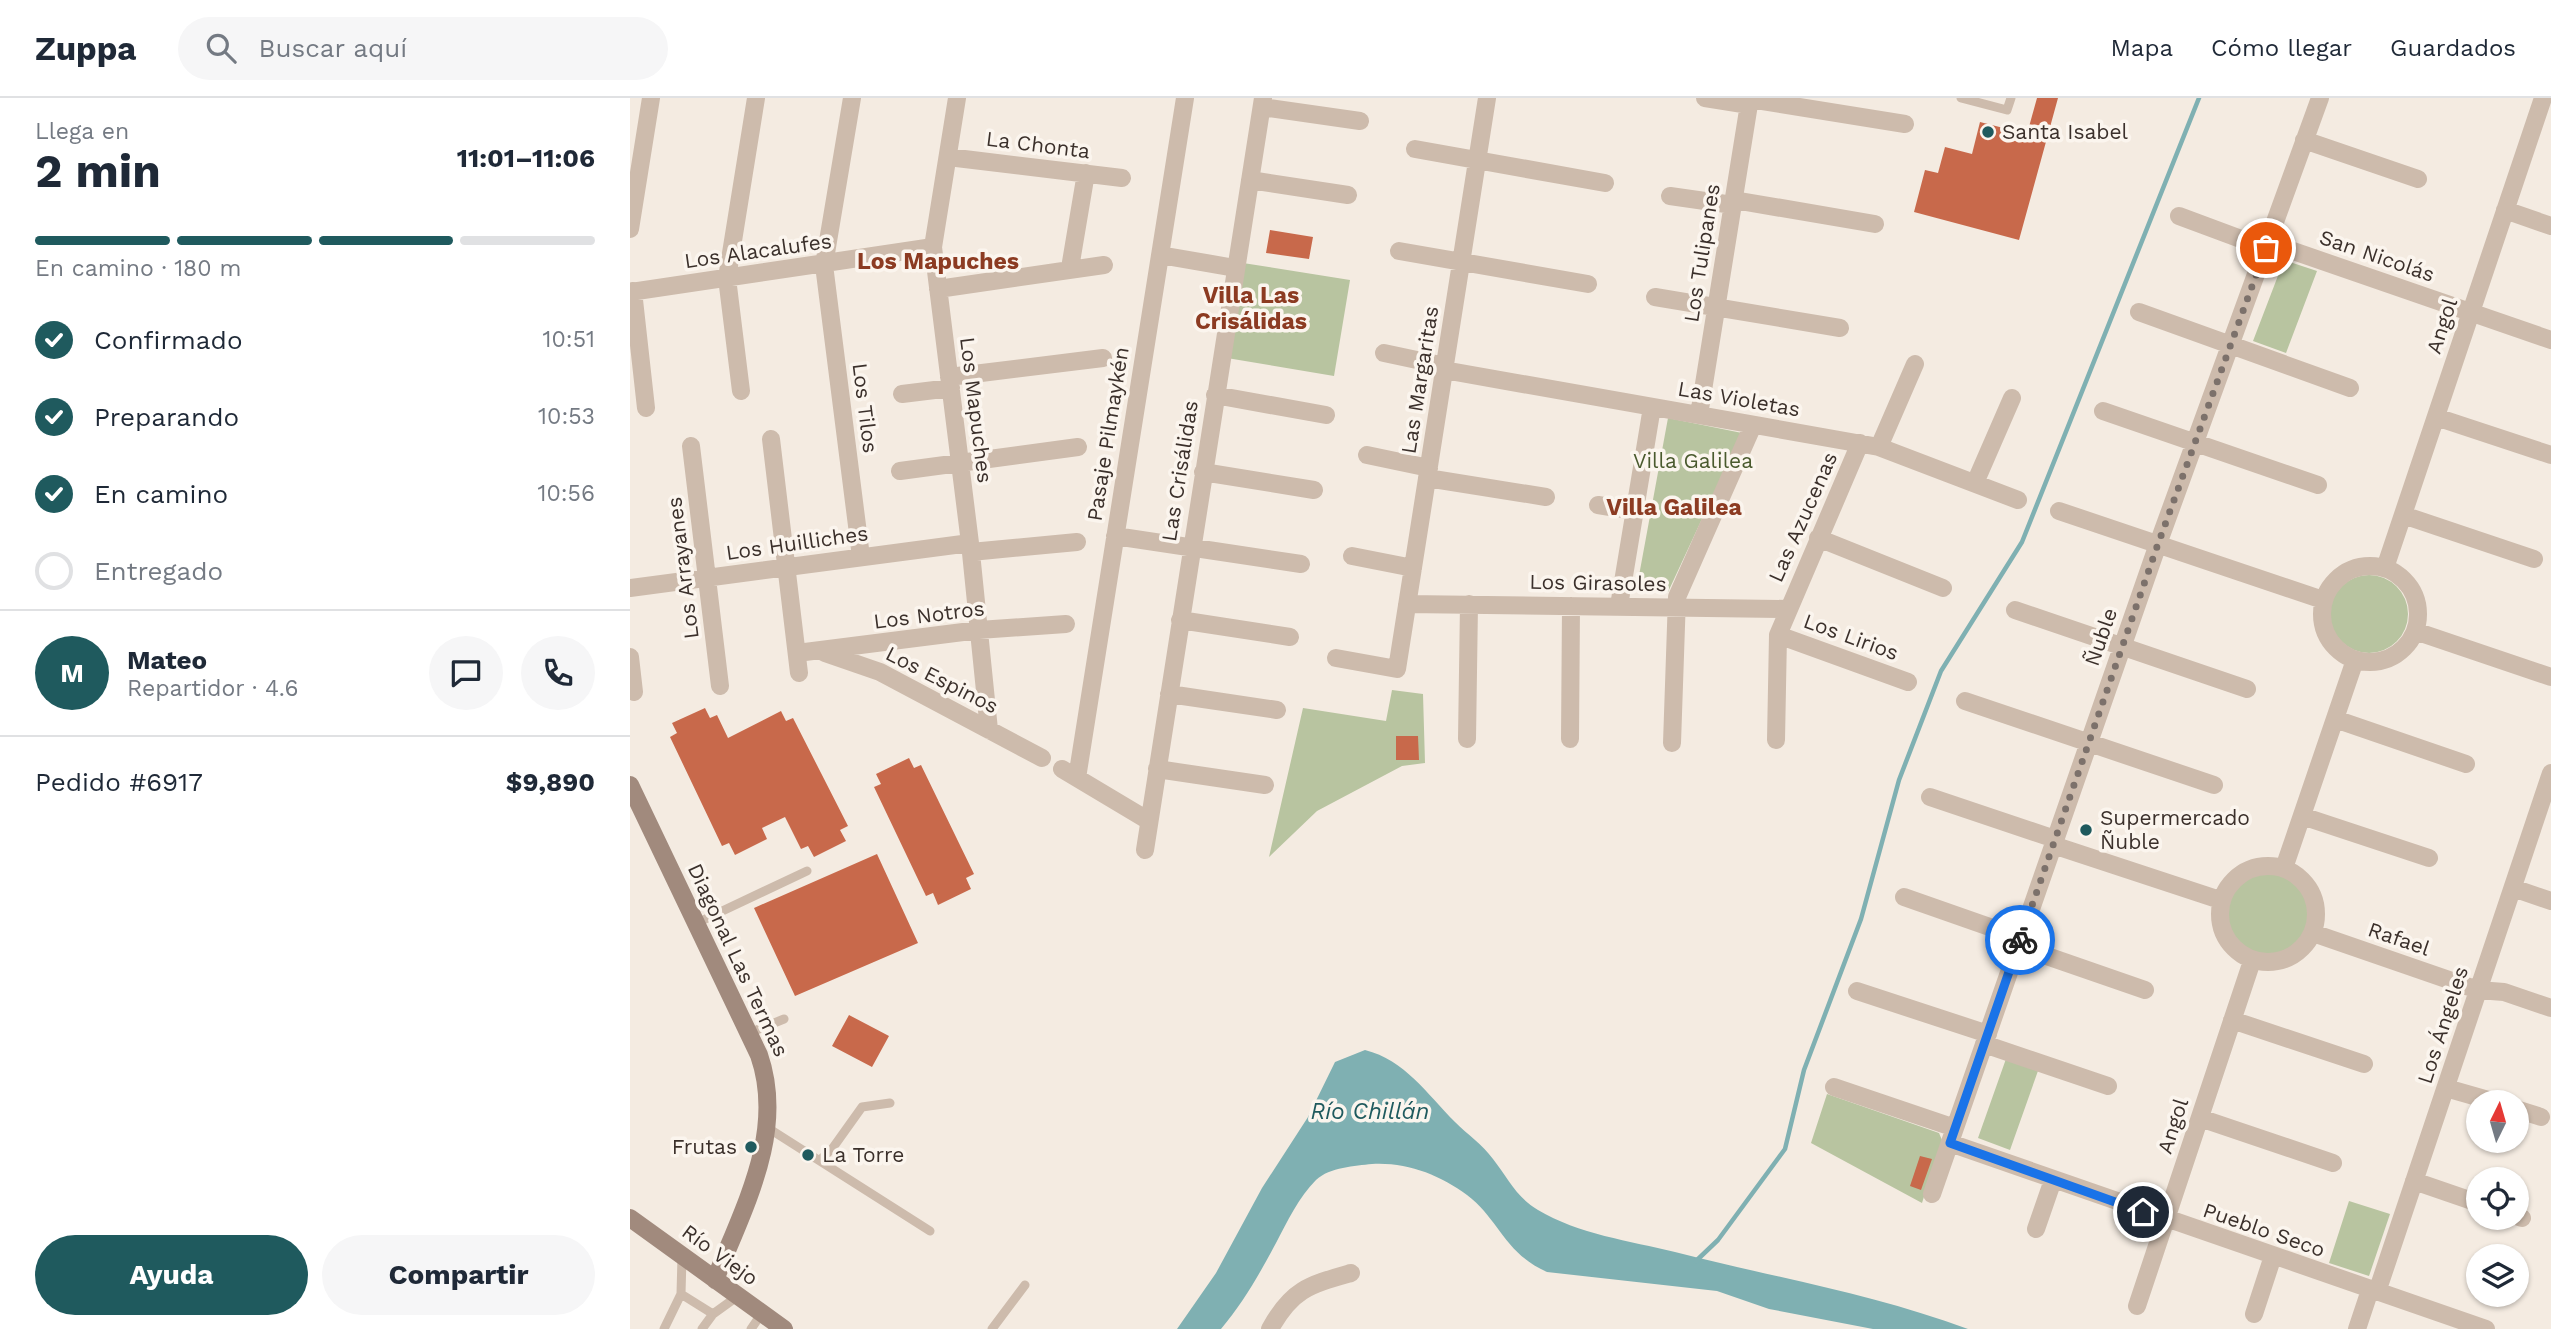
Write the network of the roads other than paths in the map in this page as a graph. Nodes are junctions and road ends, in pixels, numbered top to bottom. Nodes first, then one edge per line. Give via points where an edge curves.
1 (651, 98) edge
2 (756, 98) edge
3 (852, 98) edge
4 (957, 98) edge
5 (1185, 98) edge
6 (1488, 98) edge
7 (1705, 98) edge
8 (1961, 98) edge
9 (2011, 98) edge
10 (2320, 98) edge
11 (1750, 101) edge
12 (1263, 102) edge
13 (2544, 110) edge
14 (1360, 121) dead end
15 (1905, 124) dead end
16 (2304, 141) junction
17 (1415, 149) dead end
18 (948, 157) junction
19 (1478, 160) junction
20 (1086, 173) junction
21 (1122, 178) dead end
22 (2418, 179) dead end
23 (1250, 180) junction
24 (1605, 183) dead end
25 (1348, 195) dead end
26 (1670, 196) dead end
27 (1733, 203) junction
28 (2505, 210) junction
29 (2179, 216) dead end
30 (1875, 224) dead end
31 (2551, 226) edge
32 (630, 229) edge
33 (2267, 245) junction
34 (933, 247) junction
35 (1399, 251) dead end
36 (1160, 255) junction
37 (1461, 262) junction
38 (824, 265) junction
39 (1104, 265) dead end
40 (1070, 268) junction
41 (1235, 268) junction
42 (727, 278) junction
43 (1588, 284) dead end
44 (938, 289) junction
45 (631, 291) edge
46 (1655, 297) dead end
47 (1716, 307) junction
48 (2139, 313) dead end
49 (2471, 313) junction
50 (1840, 328) dead end
51 (2551, 340) edge
52 (2230, 345) junction
53 (1384, 353) dead end
54 (1103, 358) dead end
55 (1915, 364) dead end
56 (1445, 368) junction
57 (950, 383) junction
58 (2350, 388) dead end
59 (741, 391) dead end
60 (902, 394) dead end
61 (1215, 396) junction
62 (2012, 398) dead end
63 (1652, 407) junction
64 (646, 408) dead end
65 (2103, 411) dead end
66 (1326, 415) dead end
67 (1699, 415) junction
68 (2436, 417) junction
69 (1753, 425) junction
70 (771, 439) dead end
71 (1860, 443) junction
72 (2195, 443) junction
73 (691, 446) dead end
74 (1078, 447) dead end
75 (1879, 447) junction
76 (1367, 455) dead end
77 (2551, 455) edge
78 (960, 463) junction
79 (900, 471) dead end
80 (1203, 472) junction
81 (1428, 473) junction
82 (1975, 483) junction
83 (2318, 485) dead end
84 (1314, 490) dead end
85 (1546, 497) dead end
86 (2018, 500) dead end
87 (1598, 505) dead end
88 (1635, 511) junction
89 (2059, 511) dead end
90 (2403, 514) junction
91 (1115, 536) junction
92 (1818, 538) junction
93 (1077, 542) dead end
94 (2158, 544) junction
95 (971, 547) junction
96 (1192, 547) junction
97 (1352, 556) dead end
98 (861, 557) junction
99 (2534, 559) dead end
100 (1301, 564) dead end
101 (786, 567) junction
102 (1413, 568) junction
103 (2385, 568) junction
104 (707, 578) junction
105 (630, 588) edge
106 (1943, 588) dead end
107 (2323, 600) junction
108 (1407, 604) junction
109 (1469, 604) junction
110 (1571, 606) junction
111 (1619, 606) junction
112 (1675, 607) junction
113 (1788, 609) junction
114 (2015, 610) dead end
115 (1180, 620) junction
116 (1066, 624) dead end
117 (979, 630) junction
118 (2416, 631) junction
119 (1778, 635) junction
120 (1290, 637) dead end
121 (2122, 646) junction
122 (818, 652) junction
123 (797, 653) junction
124 (630, 657) edge
125 (1336, 658) dead end
126 (2355, 660) junction
127 (799, 673) dead end
128 (2551, 677) edge
129 (1908, 682) dead end
130 (720, 686) dead end
131 (2247, 689) dead end
132 (634, 692) dead end
133 (1169, 694) junction
134 (1965, 702) dead end
135 (1277, 710) dead end
136 (2335, 719) junction
137 (989, 730) junction
138 (1467, 739) dead end
139 (1570, 739) dead end
140 (1776, 740) dead end
141 (1672, 743) dead end
142 (2089, 743) junction
143 (1042, 758) dead end
144 (2466, 764) dead end
145 (1157, 769) junction
146 (2551, 773) edge
147 (630, 785) edge
148 (1265, 785) dead end
149 (2214, 785) dead end
150 (2548, 792) edge
151 (1930, 797) dead end
152 (2302, 816) junction
153 (1149, 821) junction
154 (2054, 842) junction
155 (1144, 850) dead end
156 (2429, 858) dead end
157 (2284, 868) junction
158 (807, 871) dead end
159 (2513, 888) junction
160 (1904, 897) dead end
161 (2220, 901) junction
162 (2551, 901) edge
163 (697, 923) junction
164 (2313, 933) junction
165 (2020, 942) junction
166 (2252, 961) junction
167 (2145, 990) dead end
168 (2478, 990) junction
169 (1857, 991) dead end
170 (2551, 1008) edge
171 (784, 1019) dead end
172 (2232, 1020) junction
173 (749, 1033) junction
174 (1986, 1039) junction
175 (2364, 1064) dead end
176 (2108, 1086) dead end
177 (1834, 1087) dead end
178 (2446, 1088) junction
179 (2466, 1094) edge
180 (890, 1103) dead end
181 (2529, 1114) edge
182 (2541, 1117) dead end
183 (2200, 1118) junction
184 (768, 1128) junction
185 (1952, 1135) junction
186 (821, 1159) junction
187 (2333, 1163) dead end
188 (2053, 1180) junction
189 (2414, 1181) junction
190 (1932, 1194) dead end
191 (2466, 1199) edge
192 (630, 1218) edge
193 (2166, 1220) junction
194 (2036, 1229) dead end
195 (930, 1231) dead end
196 (682, 1255) junction
197 (2273, 1256) junction
198 (1351, 1273) dead end
199 (715, 1280) junction
200 (1025, 1285) dead end
201 (2374, 1291) junction
202 (681, 1294) junction
203 (738, 1296) junction
204 (2137, 1306) dead end
205 (762, 1313) junction
206 (713, 1314) junction
207 (2254, 1314) dead end
208 (2466, 1326) edge
209 (664, 1329) edge
210 (702, 1329) edge
211 (751, 1329) edge
212 (783, 1329) edge
213 (992, 1329) edge
214 (1270, 1329) edge
215 (2357, 1329) edge
216 (2486, 1329) edge

1 - 32 street
2 - 42 street
3 - 38 street, Los Tilos
4 - 18 street, Los Mapuches
5 - 36 street, Pasaje Pilmaykén
6 - 19 street, Las Margaritas
7 - 11 street
8 - 9 lane via 2007,110
10 - 16 street, Ñuble
11 - 15 street
11 - 27 street, Los Tulipanes
12 - 14 street
12 - 23 street, Las Crisálidas
13 - 28 street, Angol
16 - 22 street
16 - 33 street, Ñuble
17 - 19 street
18 - 20 street, La Chonta
18 - 34 street, Los Mapuches
19 - 24 street
19 - 37 street, Las Margaritas
20 - 21 street, La Chonta
20 - 40 street
23 - 25 street
23 - 41 street, Las Crisálidas
26 - 27 street
27 - 30 street
27 - 47 street, Los Tulipanes
28 - 31 street
28 - 49 street, Angol
29 - 33 street, San Nicolás
33 - 49 street, San Nicolás
33 - 52 street, Ñuble
34 - 38 street, Los Alacalufes
34 - 44 street, Los Mapuches
35 - 37 street
36 - 41 street
36 - 91 street, Pasaje Pilmaykén
37 - 43 street
37 - 56 street, Las Margaritas
38 - 42 street, Los Alacalufes
38 - 98 street, Los Tilos
39 - 40 street
40 - 44 street
41 - 61 street, Las Crisálidas
42 - 45 street, Los Alacalufes
42 - 59 street
44 - 57 street, Los Mapuches
45 - 64 street
46 - 47 street
47 - 50 street
47 - 67 street, Los Tulipanes
48 - 52 street
49 - 51 street, San Nicolás
49 - 68 street, Angol
52 - 58 street
52 - 72 street, Ñuble
53 - 56 street, Las Violetas
54 - 57 street
55 - 75 street
56 - 63 street, Las Violetas
56 - 81 street, Las Margaritas
57 - 60 street
57 - 78 street, Los Mapuches
61 - 66 street
61 - 80 street, Las Crisálidas
62 - 82 street
63 - 67 street, Las Violetas
63 - 88 street
65 - 72 street
67 - 69 street, Las Violetas
68 - 77 street
68 - 90 street, Angol
69 - 71 street, Las Violetas
69 - 112 street
70 - 101 street
71 - 75 street, Las Violetas
71 - 92 street, Las Azucenas
72 - 83 street
72 - 94 street, Ñuble
73 - 104 street, Los Arrayanes
74 - 78 street
75 - 82 street, Las Violetas
76 - 81 street
78 - 79 street
78 - 95 street, Los Mapuches
80 - 84 street
80 - 96 street, Las Crisálidas
81 - 85 street
81 - 102 street, Las Margaritas
82 - 86 street, Las Violetas
87 - 88 street
88 - 111 street
89 - 94 street
90 - 99 street
90 - 103 street, Angol
91 - 96 street
91 - 153 street, Pasaje Pilmaykén via 1069,774
92 - 106 street
92 - 113 street, Las Azucenas
93 - 95 street, Los Huilliches
94 - 107 street
94 - 121 street, Ñuble
95 - 98 street, Los Huilliches
95 - 117 street, Los Mapuches
96 - 100 street
96 - 115 street, Las Crisálidas
97 - 102 street
98 - 101 street, Los Huilliches
101 - 104 street, Los Huilliches
101 - 123 street
102 - 108 street, Las Margaritas
103 - 107 street via 2364,566 2343,574
103 - 118 street via 2411,589 2418,609
104 - 105 street, Los Huilliches
104 - 130 street, Los Arrayanes
107 - 126 street via 2321,621 2329,641
108 - 109 street, Los Girasoles
108 - 125 street, Las Margaritas via 1397,669
109 - 110 street, Los Girasoles
109 - 138 street
110 - 111 street, Los Girasoles
110 - 139 street
111 - 112 street, Los Girasoles
112 - 113 street, Los Girasoles
112 - 141 street
113 - 119 street, Las Azucenas
114 - 121 street
115 - 120 street
115 - 133 street, Las Crisálidas
116 - 117 street, Los Notros
117 - 122 street, Los Notros
117 - 137 street, Los Mapuches
118 - 126 street via 2391,658 2367,663
118 - 128 street
119 - 129 street, Los Lirios
119 - 140 street, Las Azucenas
121 - 131 street
121 - 142 street, Ñuble
122 - 123 street, Los Notros
122 - 137 street, Los Espinos via 880,672
123 - 127 street
124 - 132 street
126 - 136 street
133 - 135 street
133 - 145 street, Las Crisálidas
134 - 142 street
136 - 144 street
136 - 152 street
137 - 143 street, Los Espinos
142 - 149 street
142 - 154 street, Ñuble
145 - 148 street
145 - 153 street, Las Crisálidas
146 - 150 street, Los Ángeles
147 - 163 main road, Diagonal Las Termas
150 - 159 street, Los Ángeles
151 - 154 street
152 - 156 street
152 - 157 street
153 - 155 street, Las Crisálidas
154 - 161 street
154 - 165 street, Ñuble
157 - 161 street via 2264,865 2245,870 2230,882
157 - 164 street via 2300,877 2311,892 2316,910
158 - 163 lane
159 - 162 street
159 - 168 street, Los Ángeles
160 - 165 street
161 - 166 street via 2224,937
163 - 173 main road, Diagonal Las Termas
164 - 166 street via 2291,957
164 - 168 street, Rafael
165 - 167 street
165 - 174 street, Ñuble
166 - 172 street, Angol
168 - 170 street, Rafael via 2504,992
168 - 178 street, Los Ángeles
169 - 174 street
171 - 173 lane
172 - 175 street
172 - 183 street, Angol
173 - 184 main road, Diagonal Las Termas via 765,1073
174 - 176 street
174 - 185 street, Ñuble
177 - 185 street, Pueblo Seco
178 - 179 street
178 - 189 street, Los Ángeles
180 - 186 lane via 862,1107
181 - 182 street
183 - 187 street
183 - 193 street, Angol
184 - 186 lane
184 - 199 main road, Diagonal Las Termas via 760,1164
185 - 188 street, Pueblo Seco
185 - 190 street, Ñuble
186 - 195 lane
188 - 193 street, Pueblo Seco
188 - 194 street
189 - 191 street
189 - 201 street, Los Ángeles
192 - 196 main road, Río Viejo
193 - 197 street, Pueblo Seco
193 - 204 street, Angol
196 - 199 main road, Río Viejo
196 - 202 lane
197 - 201 street, Pueblo Seco
197 - 207 street
198 - 214 street via 1306,1286 1281,1308
199 - 203 main road, Río Viejo
200 - 213 lane
201 - 208 street, Pueblo Seco
201 - 215 street, Los Ángeles
202 - 206 lane
202 - 209 lane
203 - 205 main road, Río Viejo
203 - 206 lane
205 - 211 lane
205 - 212 main road, Río Viejo
206 - 210 lane
208 - 216 street, Pueblo Seco

